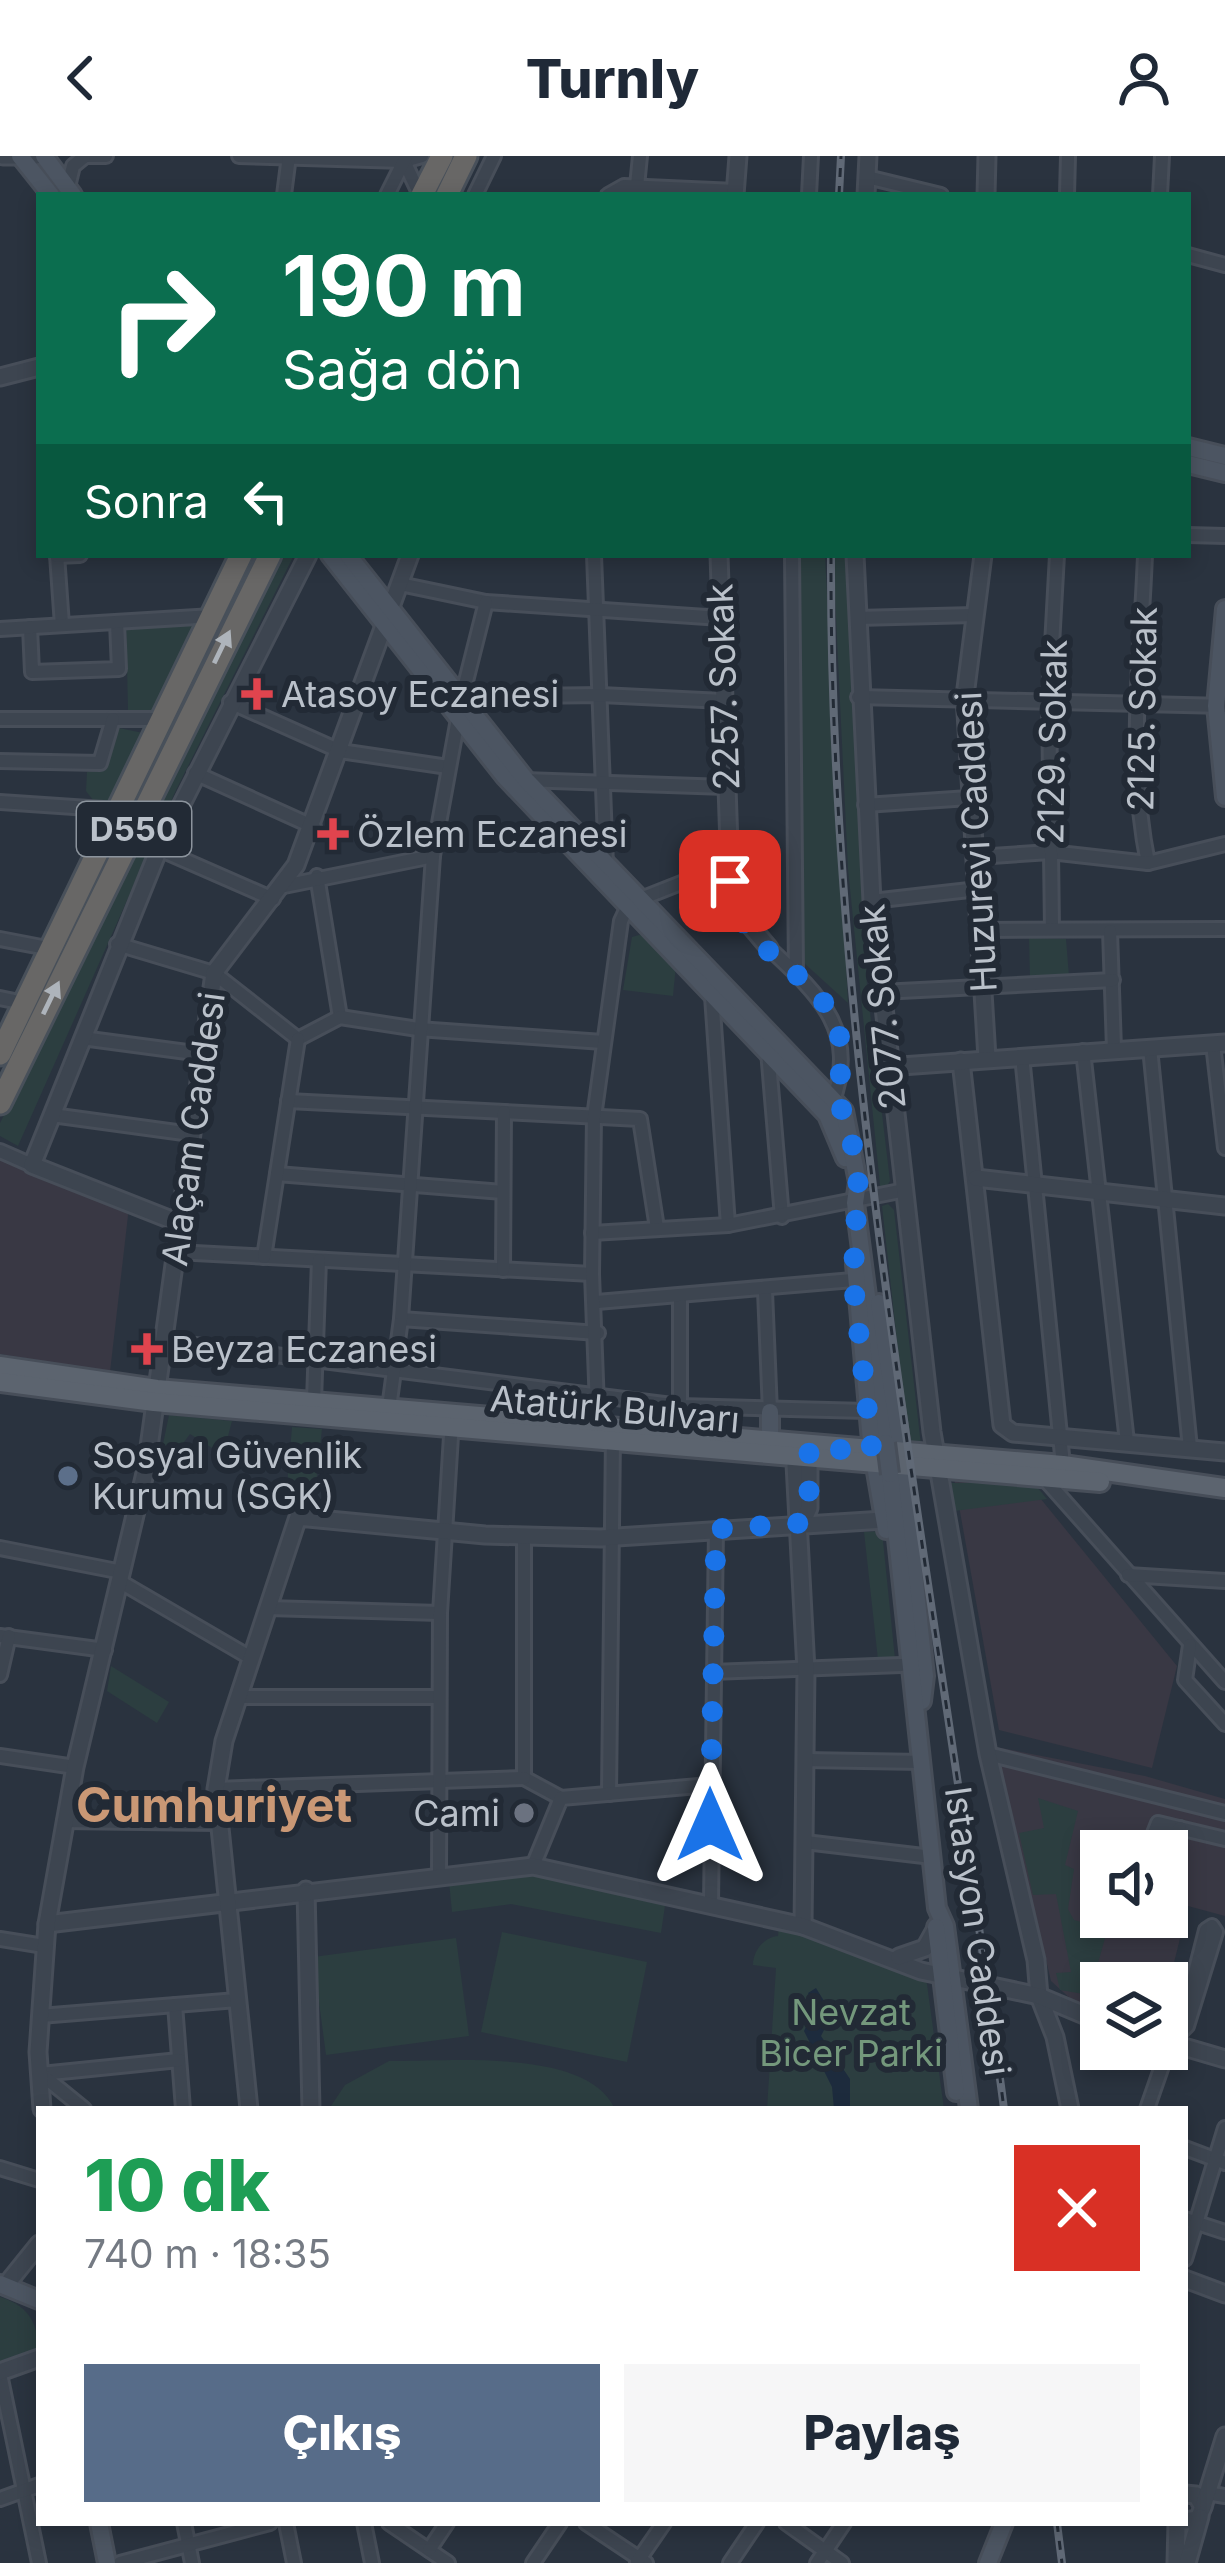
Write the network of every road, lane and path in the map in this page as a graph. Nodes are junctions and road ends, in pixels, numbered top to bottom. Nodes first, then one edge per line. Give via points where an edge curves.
1 (3, 156) edge
2 (83, 156) edge
3 (106, 156) edge
4 (239, 156) edge
5 (422, 156) edge
6 (442, 156) edge
7 (466, 156) edge
8 (494, 156) edge
9 (640, 156) edge
10 (738, 156) edge
11 (811, 156) edge
12 (868, 156) edge
13 (987, 156) edge
14 (1068, 156) edge
15 (1162, 156) edge
16 (31, 157) edge
17 (288, 157) edge
18 (405, 159) edge
19 (638, 186) junction
20 (867, 186) edge
21 (64, 192) edge
22 (284, 192) edge
23 (388, 192) edge
24 (420, 192) edge
25 (423, 192) edge
26 (448, 192) edge
27 (476, 192) edge
28 (611, 192) edge
29 (722, 192) edge
30 (736, 192) edge
31 (809, 192) edge
32 (916, 192) edge
33 (986, 192) edge
34 (1066, 192) edge
35 (1160, 192) edge
36 (1191, 256) edge
37 (1225, 265) edge
38 (36, 368) edge
39 (0, 377) edge
40 (1191, 448) edge
41 (1225, 456) edge
42 (1191, 465) edge
43 (1225, 473) edge
44 (1191, 536) edge
45 (1225, 536) edge
46 (57, 558) edge
47 (240, 558) edge
48 (269, 558) edge
49 (306, 558) edge
50 (333, 558) edge
51 (350, 558) edge
52 (409, 558) edge
53 (594, 558) edge
54 (719, 558) edge
55 (792, 558) edge
56 (855, 558) edge
57 (982, 558) edge
58 (1057, 558) edge
59 (1145, 558) edge
60 (402, 579) junction
61 (367, 581) junction
62 (486, 602) junction
63 (597, 609) junction
64 (1225, 609) edge
65 (974, 615) junction
66 (214, 616) junction
67 (721, 617) junction
68 (388, 618) junction
69 (857, 618) junction
70 (117, 622) junction
71 (62, 625) junction
72 (30, 627) junction
73 (0, 629) edge
74 (602, 694) junction
75 (965, 696) junction
76 (858, 697) junction
77 (1049, 699) junction
78 (723, 701) junction
79 (230, 702) junction
80 (1139, 704) junction
81 (1220, 706) edge
82 (460, 707) junction
83 (0, 718) edge
84 (112, 719) junction
85 (161, 719) junction
86 (340, 751) junction
87 (0, 761) edge
88 (448, 767) junction
89 (195, 773) junction
90 (505, 777) junction
91 (526, 780) junction
92 (605, 781) junction
93 (726, 787) junction
94 (1225, 797) edge
95 (969, 799) junction
96 (0, 802) edge
97 (865, 805) junction
98 (119, 810) junction
99 (314, 826) junction
100 (1225, 844) edge
101 (159, 849) junction
102 (1049, 852) junction
103 (433, 856) junction
104 (977, 857) junction
105 (1148, 863) junction
106 (729, 864) junction
107 (296, 865) junction
108 (605, 872) junction
109 (317, 876) junction
110 (978, 890) junction
111 (279, 893) junction
112 (872, 901) junction
113 (633, 903) junction
114 (1052, 929) junction
115 (1225, 929) edge
116 (982, 930) junction
117 (1110, 931) junction
118 (0, 939) edge
119 (117, 944) junction
120 (769, 948) joint
121 (52, 949) junction
122 (214, 973) junction
123 (796, 973) junction
124 (1112, 980) junction
125 (984, 986) junction
126 (881, 992) junction
127 (712, 996) junction
128 (0, 998) edge
129 (24, 1003) junction
130 (340, 1017) junction
131 (418, 1029) junction
132 (82, 1038) junction
133 (298, 1039) junction
134 (603, 1042) junction
135 (1219, 1044) edge
136 (1150, 1048) junction
137 (1114, 1049) junction
138 (768, 1051) junction
139 (1084, 1051) junction
140 (0, 1054) edge
141 (202, 1054) junction
142 (1022, 1056) junction
143 (987, 1058) junction
144 (961, 1061) junction
145 (887, 1067) junction
146 (288, 1101) junction
147 (0, 1103) edge
148 (831, 1106) junction
149 (415, 1109) junction
150 (504, 1112) junction
151 (52, 1115) junction
152 (594, 1117) junction
153 (191, 1134) junction
154 (1225, 1148) edge
155 (0, 1151) edge
156 (32, 1165) junction
157 (277, 1174) junction
158 (976, 1178) junction
159 (1036, 1183) junction
160 (410, 1184) junction
161 (901, 1191) junction
162 (502, 1192) junction
163 (1100, 1192) junction
164 (1164, 1201) junction
165 (855, 1203) junction
166 (1225, 1206) edge
167 (782, 1217) junction
168 (179, 1223) junction
169 (728, 1225) junction
170 (657, 1228) junction
171 (592, 1233) junction
172 (859, 1240) junction
173 (176, 1252) junction
174 (264, 1256) junction
175 (319, 1260) junction
176 (404, 1266) junction
177 (503, 1270) junction
178 (592, 1274) junction
179 (853, 1280) junction
180 (765, 1291) junction
181 (680, 1296) junction
182 (597, 1302) junction
183 (400, 1319) junction
184 (598, 1333) junction
185 (164, 1341) junction
186 (316, 1363) junction
187 (0, 1366) edge
188 (394, 1374) junction
189 (0, 1382) edge
190 (597, 1395) junction
191 (156, 1396) junction
192 (314, 1401) junction
193 (680, 1406) junction
194 (389, 1408) junction
195 (867, 1411) junction
196 (770, 1412) junction
197 (452, 1420) junction
198 (606, 1433) junction
199 (1062, 1437) junction
200 (1127, 1442) junction
201 (770, 1443) junction
202 (1190, 1448) junction
203 (801, 1452) junction
204 (1225, 1452) edge
205 (888, 1460) junction
206 (938, 1463) junction
207 (1050, 1469) junction
208 (1225, 1488) edge
209 (1225, 1500) edge
210 (884, 1520) junction
211 (802, 1523) junction
212 (716, 1529) junction
213 (444, 1531) junction
214 (524, 1536) junction
215 (609, 1538) junction
216 (0, 1548) edge
217 (1128, 1575) junction
218 (120, 1577) junction
219 (1225, 1581) edge
220 (268, 1608) junction
221 (440, 1613) junction
222 (4, 1636) edge
223 (1190, 1645) junction
224 (105, 1650) junction
225 (251, 1658) junction
226 (901, 1665) junction
227 (806, 1670) junction
228 (712, 1672) junction
229 (0, 1675) edge
230 (1225, 1682) edge
231 (241, 1697) junction
232 (439, 1697) junction
233 (918, 1720) junction
234 (1225, 1724) edge
235 (988, 1754) junction
236 (0, 1756) edge
237 (806, 1760) junction
238 (922, 1762) junction
239 (75, 1767) junction
240 (524, 1778) junction
241 (439, 1782) junction
242 (710, 1785) junction
243 (216, 1789) junction
244 (609, 1794) junction
245 (560, 1798) junction
246 (1225, 1813) edge
247 (64, 1821) junction
248 (216, 1823) junction
249 (1180, 1828) joint
250 (1153, 1830) edge
251 (1225, 1839) edge
252 (805, 1842) junction
253 (932, 1857) junction
254 (532, 1866) junction
255 (439, 1877) junction
256 (306, 1890) junction
257 (224, 1902) junction
258 (711, 1903) junction
259 (937, 1908) junction
260 (47, 1924) junction
261 (803, 1926) junction
262 (935, 1930) junction
263 (0, 1941) edge
264 (44, 1946) junction
265 (897, 1957) junction
266 (1036, 1960) junction
267 (950, 1974) junction
268 (1016, 1991) junction
269 (237, 2000) junction
270 (175, 2005) junction
271 (1047, 2006) junction
272 (40, 2016) junction
273 (1080, 2016) edge
274 (1172, 2040) edge
275 (1188, 2046) edge
276 (179, 2060) junction
277 (1225, 2060) edge
278 (1162, 2070) edge
279 (41, 2074) junction
280 (42, 2106) edge
281 (80, 2106) edge
282 (183, 2106) edge
283 (249, 2106) edge
284 (311, 2106) edge
285 (958, 2106) edge
286 (969, 2106) edge
287 (1072, 2106) edge
288 (1149, 2106) edge
289 (1225, 2128) edge
290 (1188, 2149) edge
291 (1220, 2161) edge
292 (0, 2168) edge
293 (36, 2179) edge
294 (1191, 2220) edge
295 (1225, 2232) edge
296 (36, 2247) edge
297 (3, 2280) edge
298 (1188, 2280) edge
299 (36, 2288) edge
300 (1225, 2294) edge
301 (36, 2298) edge
302 (36, 2359) edge
303 (0, 2373) edge
304 (1225, 2436) edge
305 (36, 2487) edge
306 (24, 2490) junction
307 (1225, 2497) edge
308 (0, 2499) edge
309 (1194, 2512) edge
310 (97, 2526) edge
311 (185, 2526) edge
312 (258, 2526) edge
313 (287, 2526) edge
314 (365, 2526) edge
315 (393, 2526) edge
316 (445, 2526) edge
317 (558, 2526) edge
318 (590, 2526) edge
319 (662, 2526) edge
320 (755, 2526) edge
321 (789, 2526) edge
322 (842, 2526) edge
323 (1002, 2526) edge
324 (188, 2544) junction
325 (429, 2550) junction
326 (821, 2557) edge
327 (641, 2562) edge
328 (39, 2563) edge
329 (103, 2563) edge
330 (120, 2563) edge
331 (193, 2563) edge
332 (294, 2563) edge
333 (372, 2563) edge
334 (448, 2563) edge
335 (533, 2563) edge
336 (730, 2563) edge
337 (842, 2563) edge
338 (988, 2563) edge
339 (1176, 2563) edge
340 (1186, 2563) edge

1 - 16 street
2 - 3 street
2 - 21 street
4 - 17 street
5 - 18 street
6 - 25 highway
7 - 26 highway
8 - 27 street
9 - 19 street
10 - 30 street
11 - 31 street
12 - 20 street
13 - 33 street
14 - 34 street
15 - 35 street
16 - 21 main road
17 - 18 street
17 - 22 street
18 - 23 street
18 - 24 street
19 - 28 street
19 - 29 street
20 - 32 street
36 - 37 street
38 - 39 street
40 - 41 main road
42 - 43 main road
44 - 45 street
46 - 71 street
47 - 66 highway, D550
147 -> 48 highway, D550
49 - 79 street
50 - 68 main road
51 - 61 main road
52 - 60 street, Alaçam Caddesi
53 - 63 street
54 - 67 street, 2257. Sokak
55 - 123 street
56 - 69 street, 2077. Sokak
57 - 65 street, Huzurevi Caddesi
58 - 77 street, 2129. Sokak
59 - 80 street, 2125. Sokak
60 - 61 street
60 - 62 street
60 - 68 street, Alaçam Caddesi
61 - 68 main road
62 - 63 street
62 - 82 street
63 - 67 street
63 - 74 street
64 - 81 main road
65 - 69 street
65 - 75 street, Huzurevi Caddesi
66 - 70 street
66 - 85 highway, D550
67 - 78 street, 2257. Sokak
68 - 82 main road
68 - 86 street, Alaçam Caddesi
69 - 76 street, 2077. Sokak
70 - 71 street
70 - 72 street via 119,669 32,672
71 - 72 street
72 - 73 street
74 - 78 street
74 - 82 street
74 - 92 street
75 - 76 street
75 - 77 street
75 - 95 street, Huzurevi Caddesi
76 - 97 street, 2077. Sokak
77 - 80 street
77 - 102 street, 2129. Sokak
78 - 93 street, 2257. Sokak
79 - 86 street
79 - 89 street
80 - 81 street
80 - 105 street, 2125. Sokak via 1136,802
81 - 94 main road
82 - 88 street
82 - 90 main road
82 - 91 main road
83 - 84 street
84 - 85 street
84 - 87 street via 100,763
85 - 98 highway, D550
86 - 88 street
86 - 99 street, Alaçam Caddesi
88 - 103 street
89 - 99 street
89 - 101 street
90 - 91 street
90 - 108 main road
91 - 92 street
91 - 108 main road
92 - 93 street
92 - 108 street
93 - 106 street, 2257. Sokak
95 - 97 street
95 - 104 street, Huzurevi Caddesi
96 - 98 street
97 - 112 street, 2077. Sokak
98 - 121 highway, D550
99 - 107 street, Alaçam Caddesi
100 - 105 street
101 - 111 street
101 - 119 street
102 - 104 street
102 - 105 street
102 - 114 street, 2129. Sokak
103 - 109 street
103 - 131 street
104 - 110 street, Huzurevi Caddesi
106 - 113 street
106 - 120 street, 2257. Sokak via 735,912
107 - 109 street
107 - 111 street, Alaçam Caddesi
108 - 113 main road
109 - 111 street
109 - 130 street
110 - 112 street
110 - 116 street, Huzurevi Caddesi
111 - 122 street, Alaçam Caddesi
112 - 126 street, 2077. Sokak
113 - 127 main road
113 - 134 street via 621,921
113 - 148 main road
114 - 116 street
114 - 117 street
115 - 117 street
116 - 125 street, Huzurevi Caddesi
117 - 124 street
118 - 121 street
119 - 122 street
119 - 132 street
120 - 123 street
121 - 129 highway, D550
122 - 133 street
122 - 141 street, Alaçam Caddesi
123 - 148 street via 838,1023 842,1072
124 - 125 street
124 - 137 street
125 - 126 street
125 - 143 street, Huzurevi Caddesi
126 - 145 street, 2077. Sokak
127 - 138 main road
127 - 169 street
128 - 129 street
129 - 140 highway, D550
130 - 131 street
130 - 133 street
131 - 134 street
131 - 149 street
132 - 141 street
132 - 151 street
133 - 146 street
134 - 152 street
135 - 136 street
135 - 154 street
136 - 137 street
136 - 164 street
137 - 139 street
138 - 148 main road
138 - 167 street
139 - 142 street
139 - 163 street
141 - 153 street, Alaçam Caddesi
142 - 143 street
142 - 159 street
143 - 144 street
144 - 145 street
144 - 158 street
145 - 161 street, 2077. Sokak
146 - 149 street
146 - 157 street
148 - 165 main road via 849,1122
149 - 150 street
149 - 160 street
150 - 152 street
150 - 162 street
151 - 153 street
151 - 156 street
152 - 170 street via 640,1119
152 - 171 street
153 - 168 street, Alaçam Caddesi
155 - 156 street
156 - 168 street
157 - 160 street
157 - 174 street
158 - 159 street
158 - 199 street via 1002,1425
159 - 163 street
159 - 199 street
160 - 162 street
160 - 176 street
161 - 165 street
161 - 206 street, 2077. Sokak
162 - 177 street
163 - 164 street
163 - 200 street
164 - 166 street
164 - 202 street
165 - 167 street
165 - 172 main road
167 - 169 street
168 - 173 street, Alaçam Caddesi
169 - 170 street
170 - 171 street
171 - 178 street
172 - 179 main road
172 - 205 main road
173 - 174 street
173 - 185 street, Alaçam Caddesi
174 - 175 street
175 - 176 street
175 - 186 street
176 - 177 street
176 - 183 street
177 - 178 street
178 - 182 street
179 - 180 street
179 - 195 main road
180 - 181 street
180 - 196 street
181 - 182 street
181 - 193 street
182 - 184 street
183 - 184 street
183 - 188 street
184 - 190 street
185 - 186 street
185 - 191 street, Alaçam Caddesi
186 - 188 street
186 - 192 street
187 - 191 main road, Atatürk Bulvarı
188 - 190 street
188 - 194 street
189 - 191 main road, Atatürk Bulvarı
190 - 193 street
190 - 198 street
191 - 192 main road, Atatürk Bulvarı
191 - 197 main road, Atatürk Bulvarı
191 - 218 street, Alaçam Caddesi
192 - 194 main road, Atatürk Bulvarı
193 - 196 street
194 - 197 main road, Atatürk Bulvarı
195 - 196 street
195 - 205 main road
196 - 201 main road
197 - 198 main road, Atatürk Bulvarı
197 - 213 street
198 - 201 main road
198 - 203 main road, Atatürk Bulvarı
198 - 215 street
199 - 200 street
199 - 207 street
200 - 202 street
201 - 203 main road
202 - 204 street
203 - 205 main road
203 - 211 street
205 - 206 main road
205 - 210 main road
205 - 233 main road
206 - 207 main road
206 - 235 street, 2077. Sokak
207 - 208 main road
207 - 209 main road
207 - 217 street
210 - 211 street
210 - 226 main road
211 - 212 street
211 - 227 street
212 - 215 street
212 - 228 street
213 - 214 street
213 - 220 street via 298,1517
213 - 221 street
214 - 215 street
214 - 240 street
215 - 244 street
216 - 218 street
217 - 219 street
217 - 223 street
218 - 224 street, Alaçam Caddesi
218 - 225 street
220 - 221 street
220 - 225 street
221 - 232 street
222 - 224 street
222 - 229 street
223 - 230 street
223 - 234 street via 1185,1680
224 - 239 street, Alaçam Caddesi
225 - 231 street
226 - 227 street
226 - 233 main road
227 - 228 street
227 - 237 street
228 - 242 street
231 - 232 street
231 - 243 street
232 - 241 street
233 - 238 main road, Istasyon Caddesi
235 - 246 street
235 - 266 street, 2077. Sokak
236 - 239 street
237 - 238 street
237 - 252 street
238 - 253 main road, Istasyon Caddesi
239 - 247 street, Alaçam Caddesi
240 - 241 street
240 - 245 street
241 - 243 street
241 - 255 street
242 - 244 street
242 - 258 street
243 - 248 street
244 - 245 street
245 - 254 street
247 - 248 street
247 - 260 street, Alaçam Caddesi
248 - 257 street
249 - 250 street
249 - 251 street
252 - 253 street
252 - 261 street
253 - 259 main road, Istasyon Caddesi
254 - 255 street
254 - 258 street
255 - 256 street
256 - 257 street
256 - 284 street
257 - 260 street
257 - 269 street
258 - 261 street
259 - 262 main road
259 - 267 main road, Istasyon Caddesi
260 - 264 street, Alaçam Caddesi
261 - 265 street
262 - 265 street via 925,1948
262 - 267 main road
263 - 264 street
264 - 272 street, Alaçam Caddesi
265 - 267 street
266 - 268 street via 1030,1982
266 - 271 street, 2077. Sokak
267 - 268 street
267 - 285 main road
267 - 286 main road, Istasyon Caddesi
268 - 271 street
269 - 270 street
269 - 283 street
270 - 272 street
270 - 276 street
271 - 273 street
271 - 287 street, 2077. Sokak
272 - 279 street, Alaçam Caddesi
274 - 274 street via 1201,1948 1212,1925 1187,2026
275 - 277 street
276 - 279 street
276 - 282 street
278 - 288 street
279 - 280 street, Alaçam Caddesi
279 - 281 street
289 - 291 street
290 - 291 street
291 - 294 street
292 - 293 street
294 - 295 street
296 - 297 street
297 - 299 main road
297 - 301 main road
298 - 300 street
302 - 303 street
303 - 306 street
304 - 309 street
305 - 306 street
306 - 308 street
306 - 328 street
307 - 309 street
309 - 339 street
309 - 340 street
310 - 329 main road
311 - 324 street
312 - 324 street
313 - 332 street
314 - 333 street
315 - 325 street
316 - 325 street
317 - 335 street
318 - 327 street
319 - 327 street
320 - 336 street
321 - 326 street
322 - 326 street
323 - 338 main road
324 - 330 street
324 - 331 street
325 - 334 street
326 - 337 street

